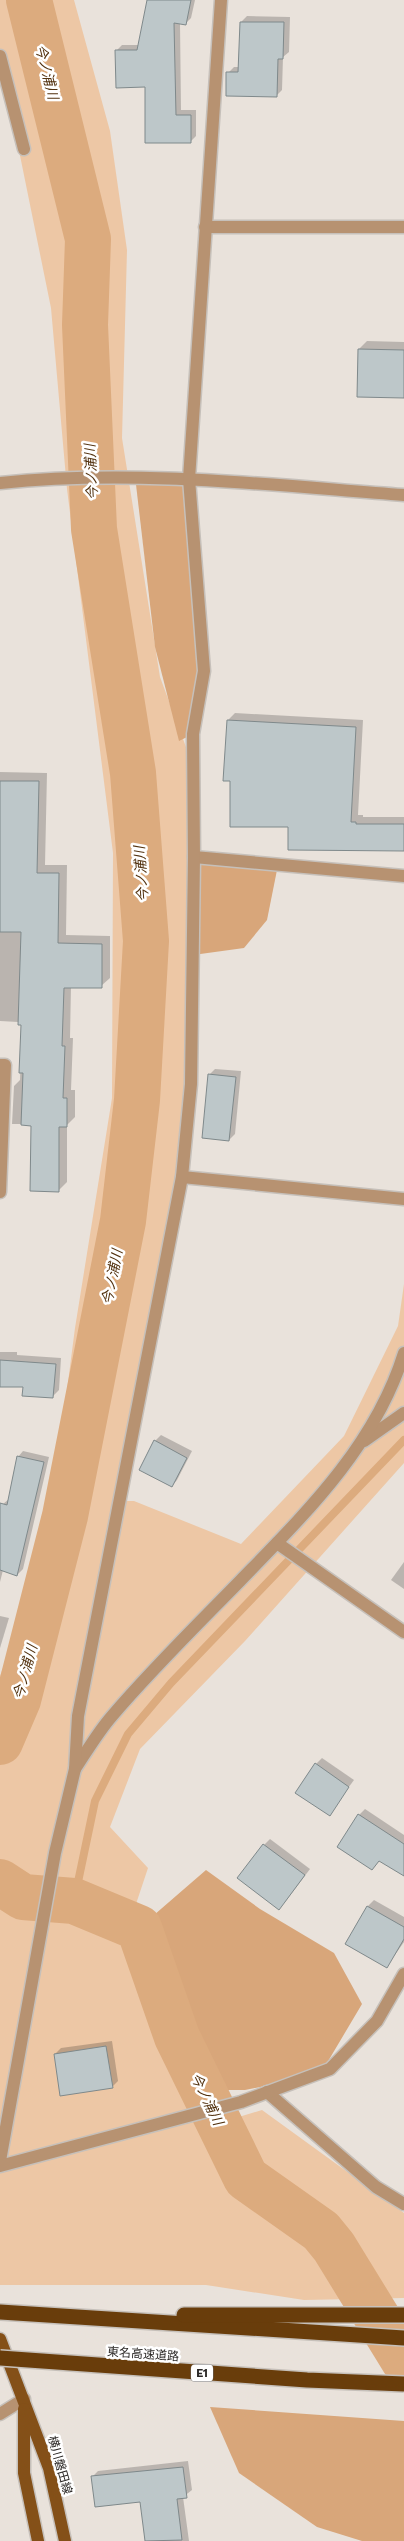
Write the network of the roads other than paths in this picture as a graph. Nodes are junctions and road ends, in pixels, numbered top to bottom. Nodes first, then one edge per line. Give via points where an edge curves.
1 (220, 0) edge
2 (0, 56) edge
3 (24, 149) dead end
4 (404, 226) edge
5 (204, 227) junction
6 (190, 479) junction
7 (0, 483) edge
8 (404, 495) edge
9 (194, 857) junction
10 (404, 876) edge
11 (0, 1065) edge
12 (182, 1177) junction
13 (0, 1192) edge
14 (404, 1199) edge
15 (404, 1353) edge
16 (404, 1413) edge
17 (360, 1444) junction
18 (276, 1543) junction
19 (404, 1632) edge
20 (75, 1769) junction
21 (404, 1974) edge
22 (267, 2092) junction
23 (0, 2161) edge
24 (0, 2166) edge
25 (404, 2204) edge
26 (0, 2312) edge
27 (27, 2315) junction
28 (404, 2315) edge
29 (404, 2338) edge
30 (0, 2339) edge
31 (0, 2358) edge
32 (404, 2384) edge
33 (24, 2399) junction
34 (0, 2414) edge
35 (38, 2541) edge
36 (65, 2541) edge

1 - 5 street
2 - 3 street
4 - 5 street
5 - 6 street
6 - 7 street via 59,477
6 - 8 street
6 - 9 street via 204,672 193,734
9 - 10 street
9 - 12 street via 191,1084
11 - 13 street via 5,1065
12 - 14 street
12 - 20 street via 78,1716
15 - 17 street via 394,1385
16 - 17 street
17 - 18 street via 318,1501
18 - 19 street
18 - 20 street via 111,1717
20 - 23 street via 55,1853
21 - 22 street via 377,2021 330,2069
22 - 24 street via 241,2102
22 - 25 street via 376,2187
26 - 27 highway
27 - 28 highway
27 - 29 highway
30 - 33 main road, 横川磐田線
31 - 32 highway, 東名高速道路 / E1, bridge via 268,2378
33 - 34 street
33 - 35 main road, 横川磐田線 via 24,2473
33 - 36 main road, 横川磐田線 via 49,2468

